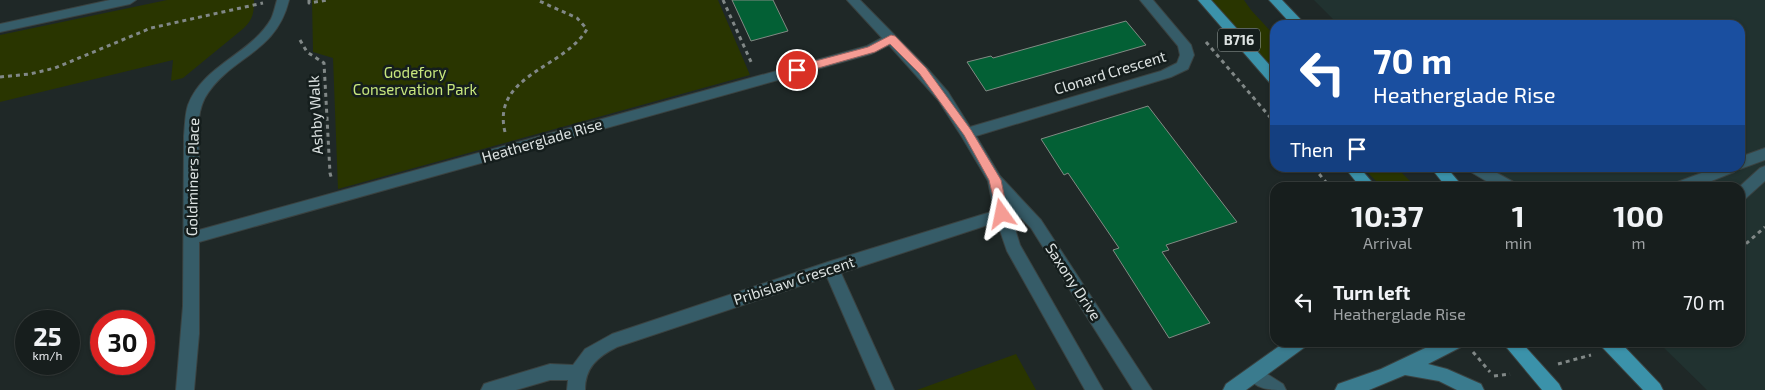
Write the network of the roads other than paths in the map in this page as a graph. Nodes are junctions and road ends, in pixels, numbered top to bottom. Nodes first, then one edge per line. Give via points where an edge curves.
1 (130, 0) edge
2 (283, 0) edge
3 (853, 0) edge
4 (1146, 0) edge
5 (1204, 0) edge
6 (1275, 0) edge
7 (1295, 20) edge
8 (0, 28) edge
9 (891, 39) junction
10 (1270, 74) edge
11 (967, 133) junction
12 (1765, 154) edge
13 (1745, 161) edge
14 (1356, 172) edge
15 (1442, 172) edge
16 (1483, 172) edge
17 (1719, 172) edge
18 (1765, 172) edge
19 (995, 180) junction
20 (1365, 182) edge
21 (1451, 182) edge
22 (1501, 182) edge
23 (1693, 182) edge
24 (1745, 190) edge
25 (1023, 211) junction
26 (1002, 214) junction
27 (191, 238) junction
28 (831, 268) junction
29 (1294, 347) edge
30 (1446, 347) edge
31 (1514, 347) edge
32 (1613, 347) edge
33 (1406, 368) junction
34 (576, 382) edge
35 (1257, 383) edge
36 (185, 390) edge
37 (490, 390) edge
38 (885, 390) edge
39 (1094, 390) edge
40 (1143, 390) edge
41 (1232, 390) edge
42 (1277, 390) edge
43 (1344, 390) edge
44 (1475, 390) edge
45 (1552, 390) edge
46 (1654, 390) edge

1 - 8 street
2 - 27 street, Goldminers Place via 282,12 271,30 211,82 196,104
3 - 9 street, Saxony Drive
4 - 11 street, Clonard Crescent via 1184,45 1187,55 1182,66
5 - 10 main road, B716
6 - 7 main road
9 - 11 street, Saxony Drive via 922,70
9 - 27 street, Heatherglade Rise via 871,49
11 - 19 street, Saxony Drive
12 - 13 street
14 - 20 main road
15 - 21 main road
16 - 22 street
17 - 23 street
18 - 24 street
19 - 25 street, Saxony Drive
19 - 26 street, Saxony Drive
25 - 26 street, Pribislaw Crescent
25 - 40 street, Saxony Drive via 1036,224
26 - 28 street, Pribislaw Crescent
26 - 39 street, Saxony Drive via 1013,246
27 - 36 street, Goldminers Place via 192,290
28 - 34 street, Pribislaw Crescent via 612,342 582,362
28 - 38 street
29 - 35 street
30 - 33 street
31 - 45 main road
32 - 46 main road
33 - 43 street
33 - 44 street via 1441,374
34 - 37 street, Pribislaw Crescent via 550,372
35 - 41 street
35 - 42 street

